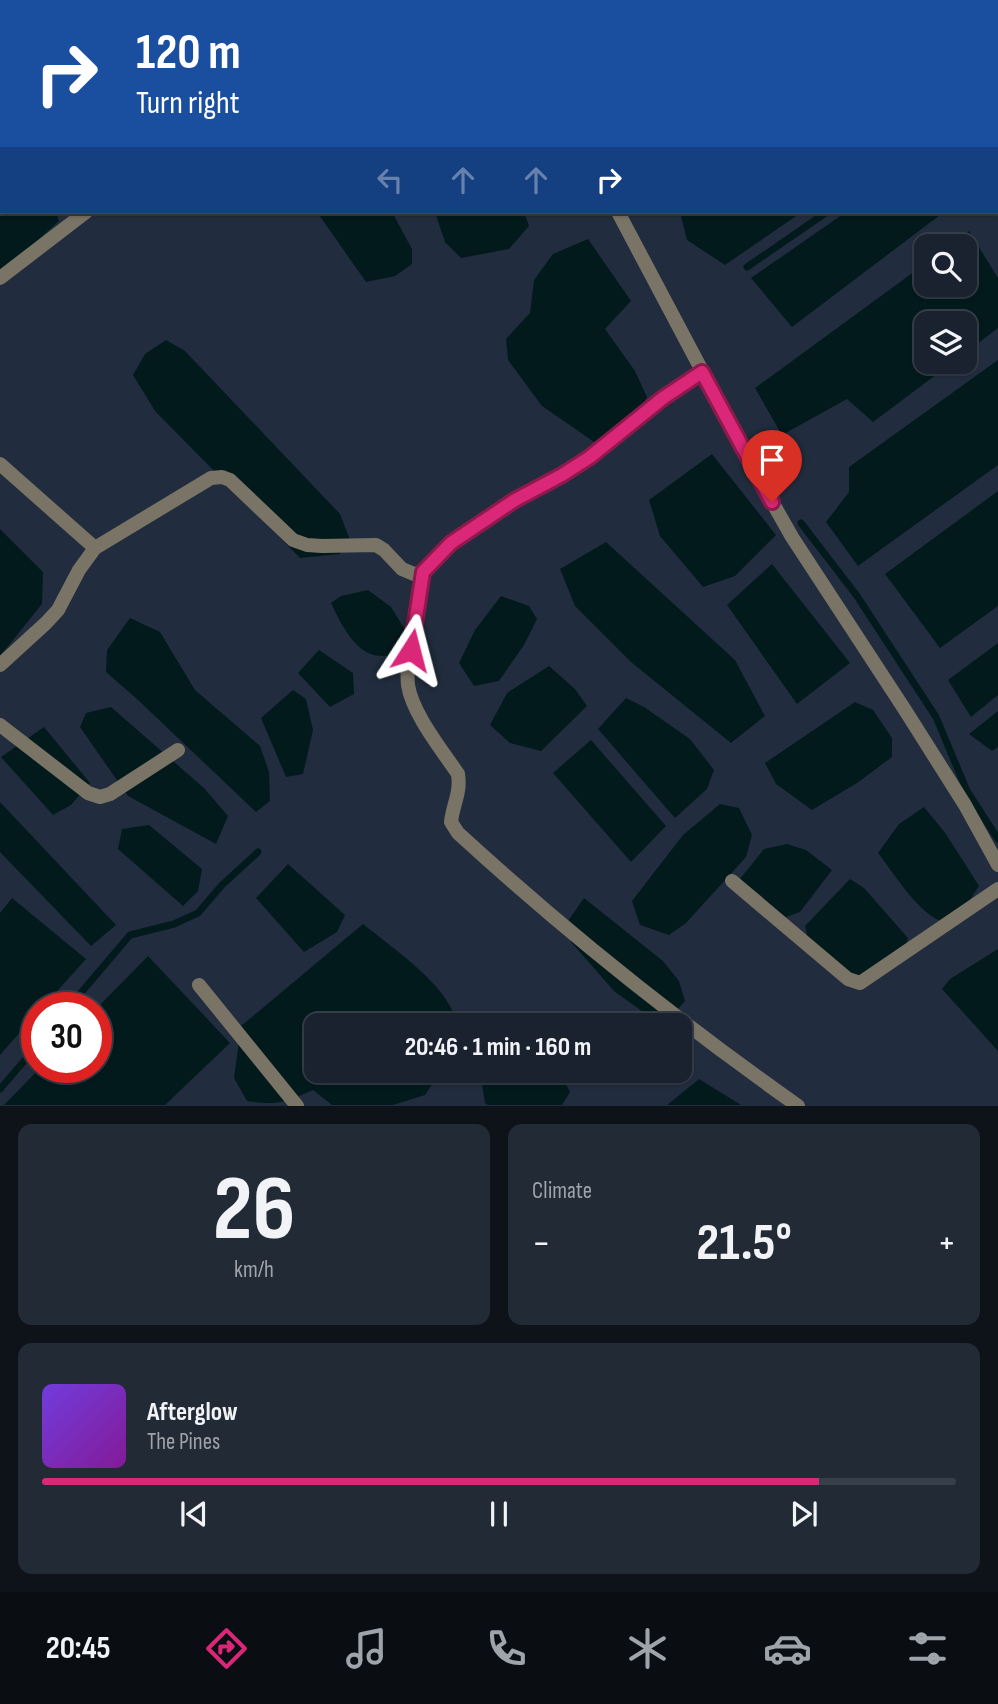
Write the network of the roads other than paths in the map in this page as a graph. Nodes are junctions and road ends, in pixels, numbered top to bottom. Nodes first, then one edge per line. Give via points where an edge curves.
1 (83, 214) edge
2 (619, 214) edge
3 (0, 278) edge
4 (702, 372) junction
5 (0, 464) edge
6 (95, 548) junction
7 (423, 572) junction
8 (0, 665) edge
9 (0, 725) edge
10 (178, 750) dead end
11 (998, 865) edge
12 (732, 881) dead end
13 (998, 889) edge
14 (199, 985) dead end
15 (297, 1105) edge
16 (798, 1105) edge

1 - 3 street
2 - 4 street
4 - 7 street via 590,457 474,526
4 - 11 street via 792,537 965,805
5 - 6 street
6 - 7 street via 202,483 222,477 293,540 314,546 376,545 402,569
6 - 8 street via 58,610
7 - 16 street via 408,687 458,774 460,786 451,822 458,833 668,1010
9 - 10 street via 88,793 100,797
12 - 13 street via 848,979 860,982
14 - 15 street

